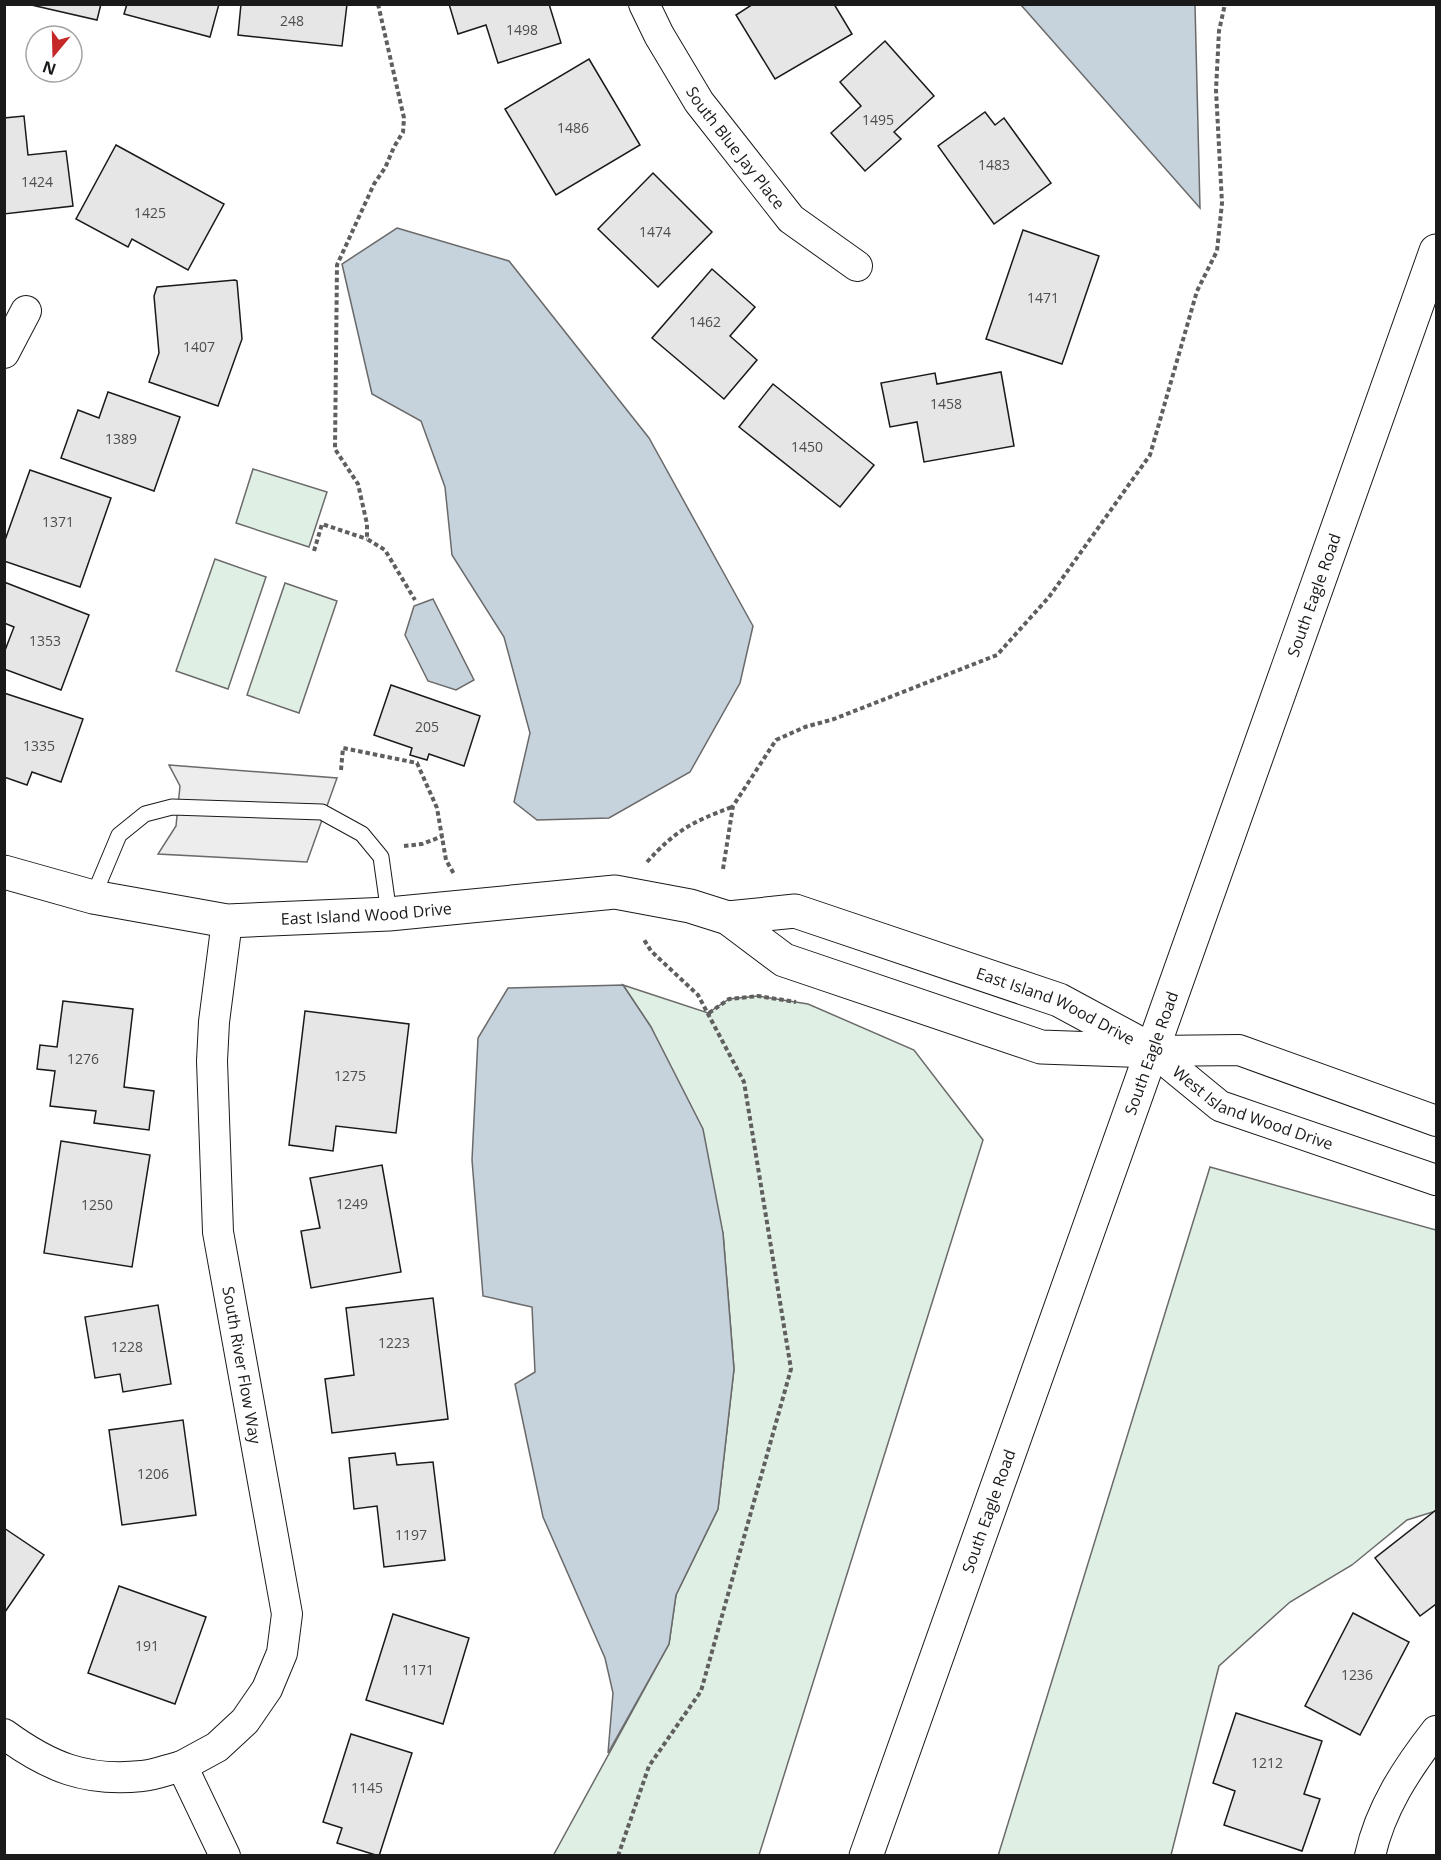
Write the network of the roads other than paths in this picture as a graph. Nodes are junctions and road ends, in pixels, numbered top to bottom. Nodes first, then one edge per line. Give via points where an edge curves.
1 (644, 4) edge
2 (1437, 251) edge
3 (857, 266) dead end
4 (26, 311) dead end
5 (4, 353) edge
6 (4, 872) edge
7 (93, 897) junction
8 (389, 914) junction
9 (728, 918) junction
10 (227, 921) junction
11 (1153, 1051) junction
12 (1437, 1121) edge
13 (1437, 1180) edge
14 (1437, 1731) edge
15 (4, 1734) edge
16 (182, 1766) junction
17 (225, 1856) edge
18 (866, 1856) edge
19 (1370, 1856) edge

1 - 3 street, South Blue Jay Place via 699,102 791,219
2 - 11 main road, South Eagle Road
4 - 5 street
6 - 7 main road, East Island Wood Drive
7 - 8 lane via 119,835 145,814 172,807 322,812 362,834 381,857
7 - 10 main road, East Island Wood Drive
8 - 9 main road, East Island Wood Drive via 615,892 690,906
8 - 10 main road, East Island Wood Drive
9 - 11 main road, East Island Wood Drive via 795,910 1059,1000
9 - 11 main road, East Island Wood Drive via 784,960 1041,1047
10 - 16 street, South River Flow Way via 212,1061 218,1232 287,1614 282,1653 267,1689 245,1721 217,1747
11 - 12 street, West Island Wood Drive via 1239,1050
11 - 13 street, West Island Wood Drive via 1220,1106
11 - 18 main road, South Eagle Road
14 - 19 street via 1413,1760 1389,1802
15 - 16 street, South River Flow Way via 30,1753 65,1769 103,1778 144,1776
16 - 17 street

